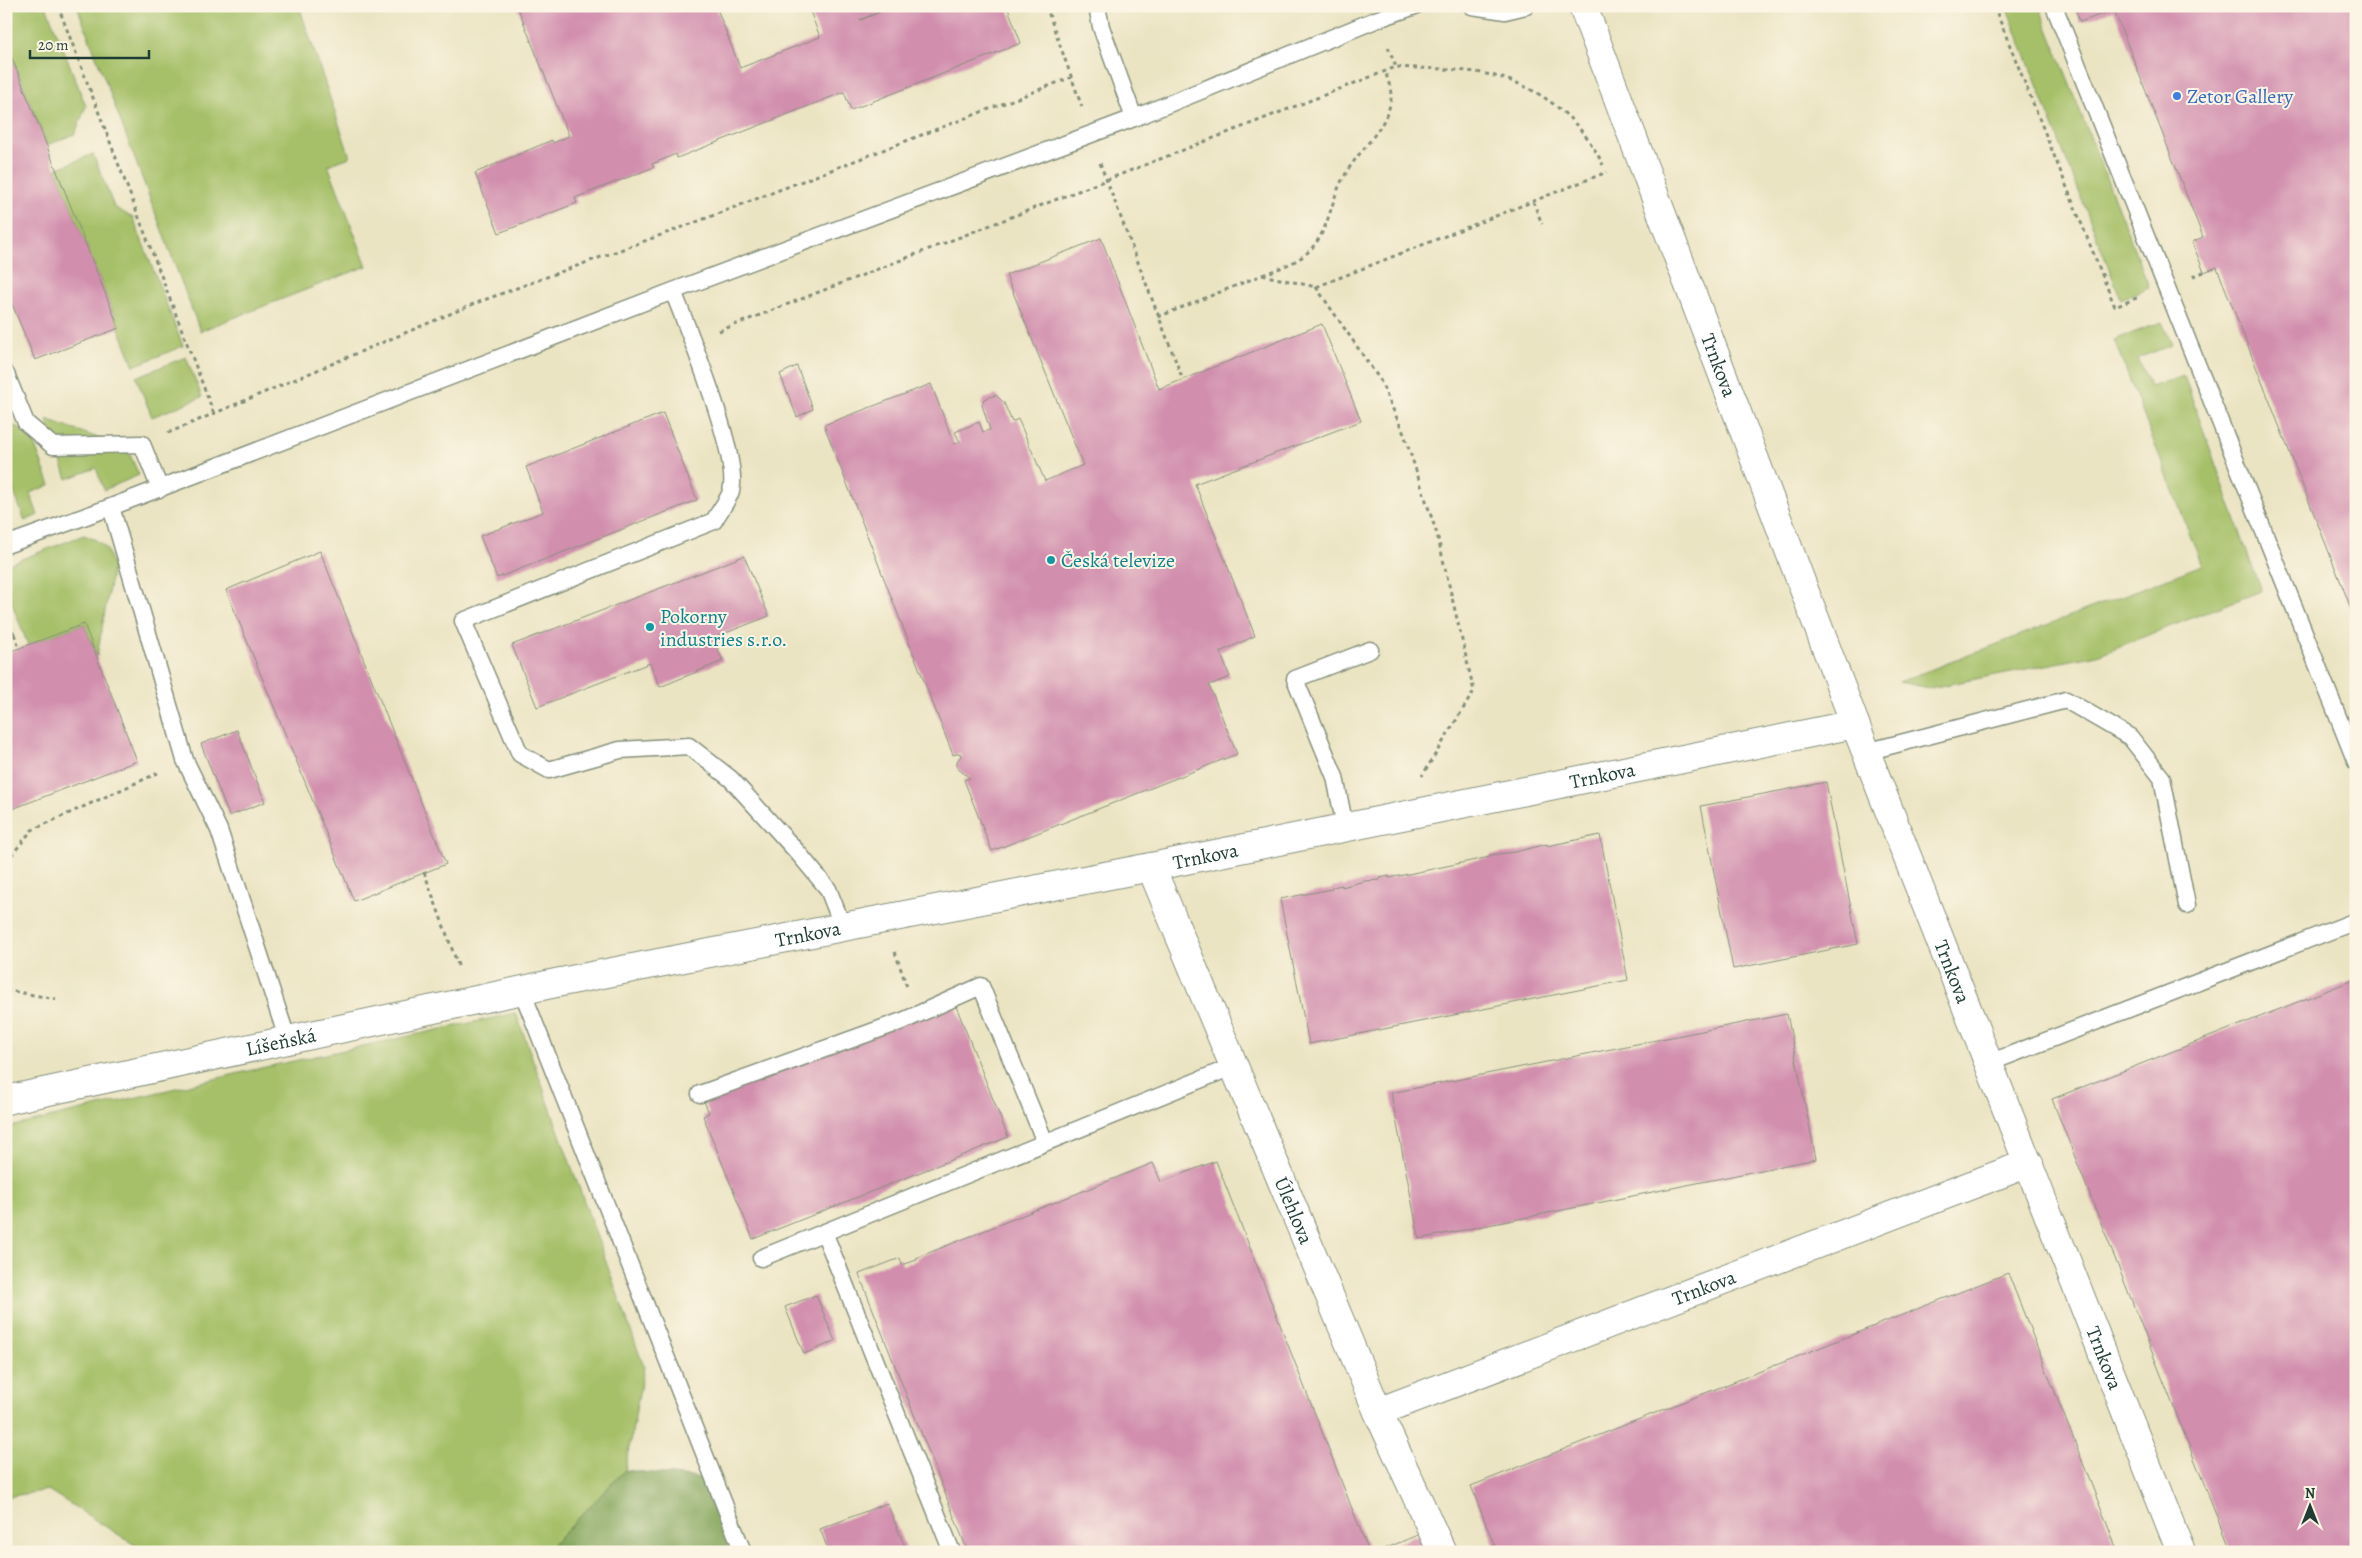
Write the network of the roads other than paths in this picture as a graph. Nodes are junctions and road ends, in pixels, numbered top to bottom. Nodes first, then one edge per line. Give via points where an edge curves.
1 (1415, 6) edge
2 (1472, 6) edge
3 (1526, 6) edge
4 (1583, 6) edge
5 (2054, 6) edge
6 (1098, 10) edge
7 (1134, 118) junction
8 (673, 291) junction
9 (6, 374) edge
10 (160, 489) junction
11 (111, 507) junction
12 (6, 545) edge
13 (1370, 650) dead end
14 (1854, 724) junction
15 (1866, 752) junction
16 (2356, 762) edge
17 (1345, 827) junction
18 (1151, 867) junction
19 (2188, 905) dead end
20 (2356, 921) edge
21 (843, 927) junction
22 (556, 983) joint
23 (522, 991) junction
24 (288, 1041) junction
25 (1989, 1063) junction
26 (1234, 1066) junction
27 (700, 1094) dead end
28 (6, 1100) edge
29 (1045, 1142) junction
30 (2029, 1163) junction
31 (824, 1232) junction
32 (761, 1258) dead end
33 (1378, 1412) junction
34 (743, 1552) edge
35 (952, 1552) edge
36 (1442, 1552) edge
37 (2181, 1552) edge

1 - 7 lane
2 - 3 lane via 1505,11
4 - 14 street, Trnkova
5 - 16 lane
6 - 7 lane via 1101,27
7 - 8 lane
8 - 10 lane
8 - 21 lane via 730,456 731,490 714,520 463,621 520,754 549,770 620,750 689,746 731,779 799,854 828,890
9 - 10 lane via 26,422 53,446 142,444
10 - 11 lane
11 - 12 lane
11 - 24 lane via 185,760 220,830
13 - 17 lane via 1296,679 1335,777
14 - 15 street, Trnkova
14 - 17 street, Trnkova
15 - 19 lane via 2066,700 2130,737 2162,778
15 - 25 street, Trnkova
17 - 18 street, Trnkova
18 - 21 street, Trnkova
18 - 26 street, Úlehlova
20 - 25 lane
21 - 22 street, Trnkova
22 - 23 street, Líšeňská
23 - 24 street, Líšeňská
23 - 34 lane
24 - 28 street, Líšeňská
25 - 30 street, Trnkova
26 - 29 lane
26 - 33 street, Úlehlova
27 - 29 lane via 905,1020 981,986
29 - 31 lane
30 - 33 street, Trnkova
30 - 37 street, Trnkova
31 - 32 lane
31 - 35 lane
33 - 36 street, Úlehlova

